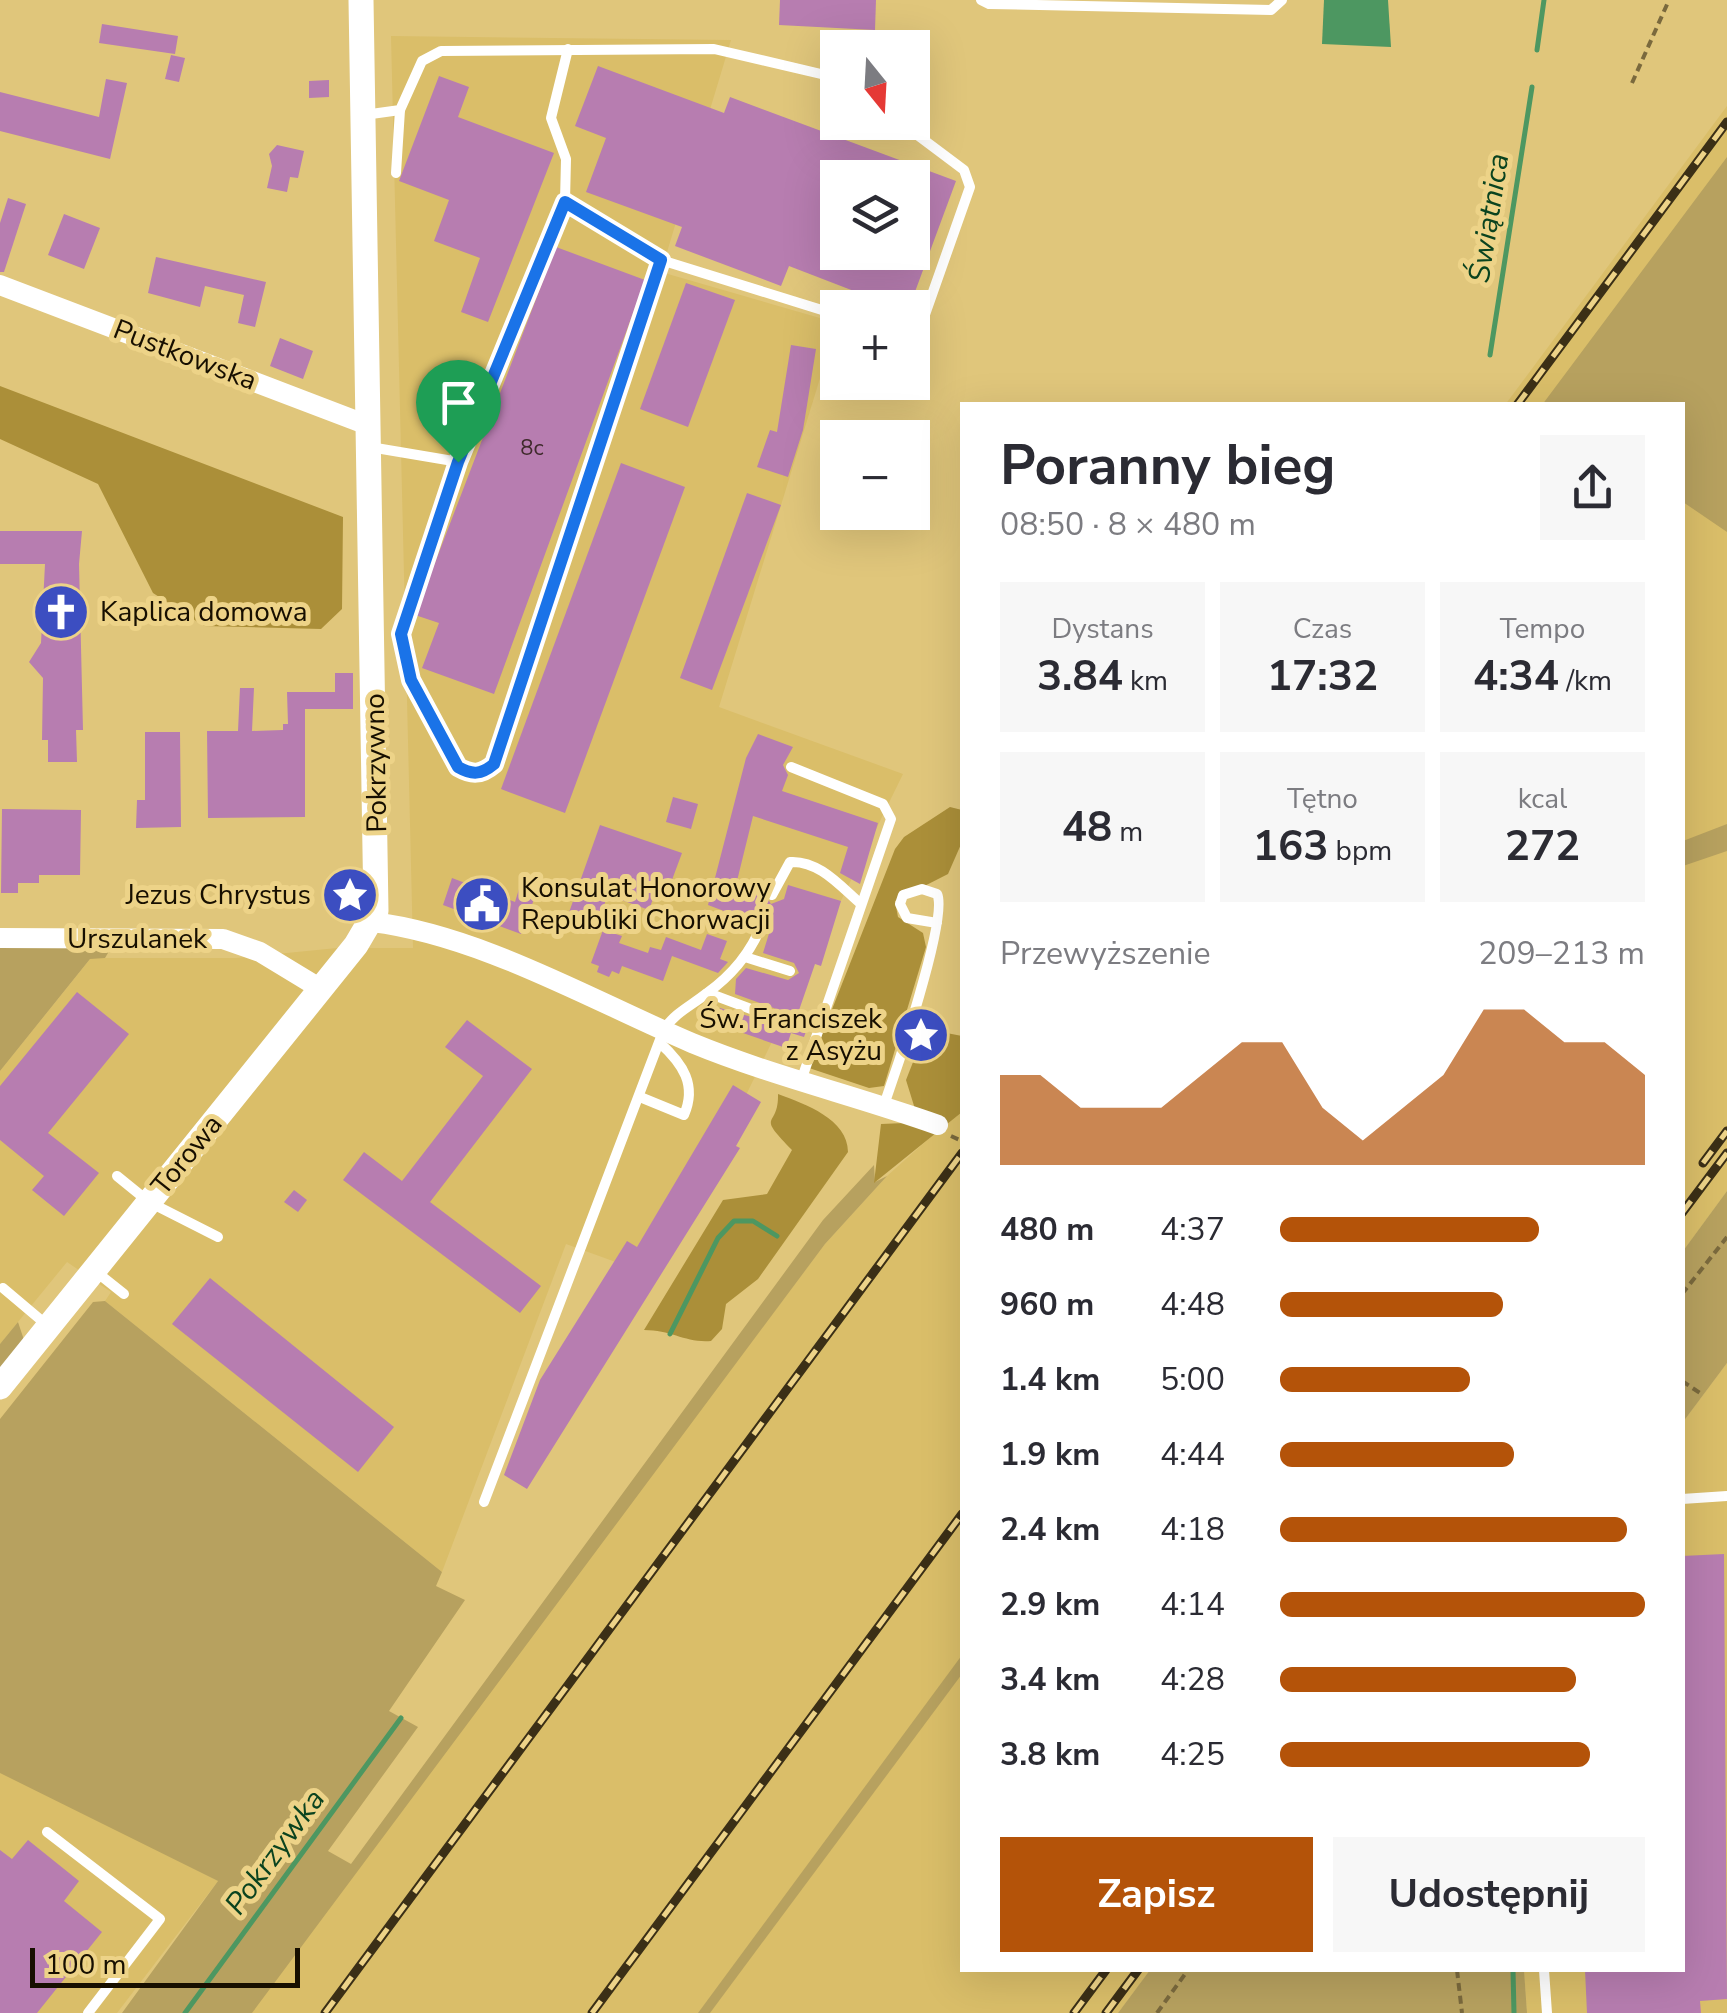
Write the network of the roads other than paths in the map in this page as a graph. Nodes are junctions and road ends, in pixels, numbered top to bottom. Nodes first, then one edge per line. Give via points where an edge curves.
1 (361, 0) edge
2 (981, 0) edge
3 (1282, 0) edge
4 (568, 48) junction
5 (820, 74) edge
6 (400, 110) junction
7 (364, 115) junction
8 (924, 140) edge
9 (396, 173) dead end
10 (565, 202) junction
11 (661, 260) junction
12 (0, 285) edge
13 (930, 300) edge
14 (820, 309) edge
15 (370, 436) junction
16 (458, 462) junction
17 (791, 767) dead end
18 (772, 895) dead end
19 (861, 904) junction
20 (372, 922) junction
21 (937, 923) dead end
22 (762, 924) dead end
23 (0, 938) edge
24 (746, 957) junction
25 (790, 971) dead end
26 (322, 988) junction
27 (708, 993) junction
28 (775, 1018) dead end
29 (662, 1036) junction
30 (801, 1081) junction
31 (640, 1098) junction
32 (884, 1106) junction
33 (938, 1126) dead end
34 (117, 1176) dead end
35 (149, 1202) junction
36 (218, 1237) dead end
37 (94, 1270) junction
38 (3, 1288) dead end
39 (124, 1294) dead end
40 (49, 1326) junction
41 (0, 1387) edge
42 (1727, 1496) edge
43 (1685, 1499) edge
44 (484, 1502) dead end
45 (47, 1832) dead end
46 (1544, 1972) edge
47 (88, 2013) edge
48 (1547, 2013) edge

1 - 7 street, Pokrzywno
2 - 3 lane via 1271,10
4 - 5 lane via 714,49
4 - 6 lane via 431,55
4 - 10 lane via 551,118 566,158
6 - 7 lane
6 - 9 lane
7 - 15 street, Pokrzywno
8 - 13 lane via 964,170 970,186
10 - 11 lane
10 - 16 lane
11 - 14 lane
11 - 16 lane via 494,764 470,774 458,767 411,680 402,649 409,604
12 - 15 street, Pustkowska
15 - 16 lane
15 - 20 street, Pokrzywno via 378,894
17 - 19 lane via 890,812
18 - 19 lane via 790,862 798,862 824,871
19 - 30 lane
20 - 26 street, Torowa
20 - 29 street via 402,926 615,1004
21 - 32 lane
22 - 24 lane
23 - 26 street, Urszulanek via 223,939
24 - 25 lane
24 - 27 lane
26 - 35 street, Torowa
27 - 28 lane
27 - 29 lane via 680,1011
29 - 30 street
29 - 31 lane
29 - 31 lane via 692,1097 684,1115
30 - 32 street
31 - 44 lane
32 - 33 street
34 - 35 lane
35 - 36 lane
35 - 37 street, Torowa
37 - 39 lane
37 - 40 street, Torowa
38 - 40 lane
40 - 41 street, Torowa
42 - 43 lane
45 - 47 lane via 160,1919
46 - 48 lane

